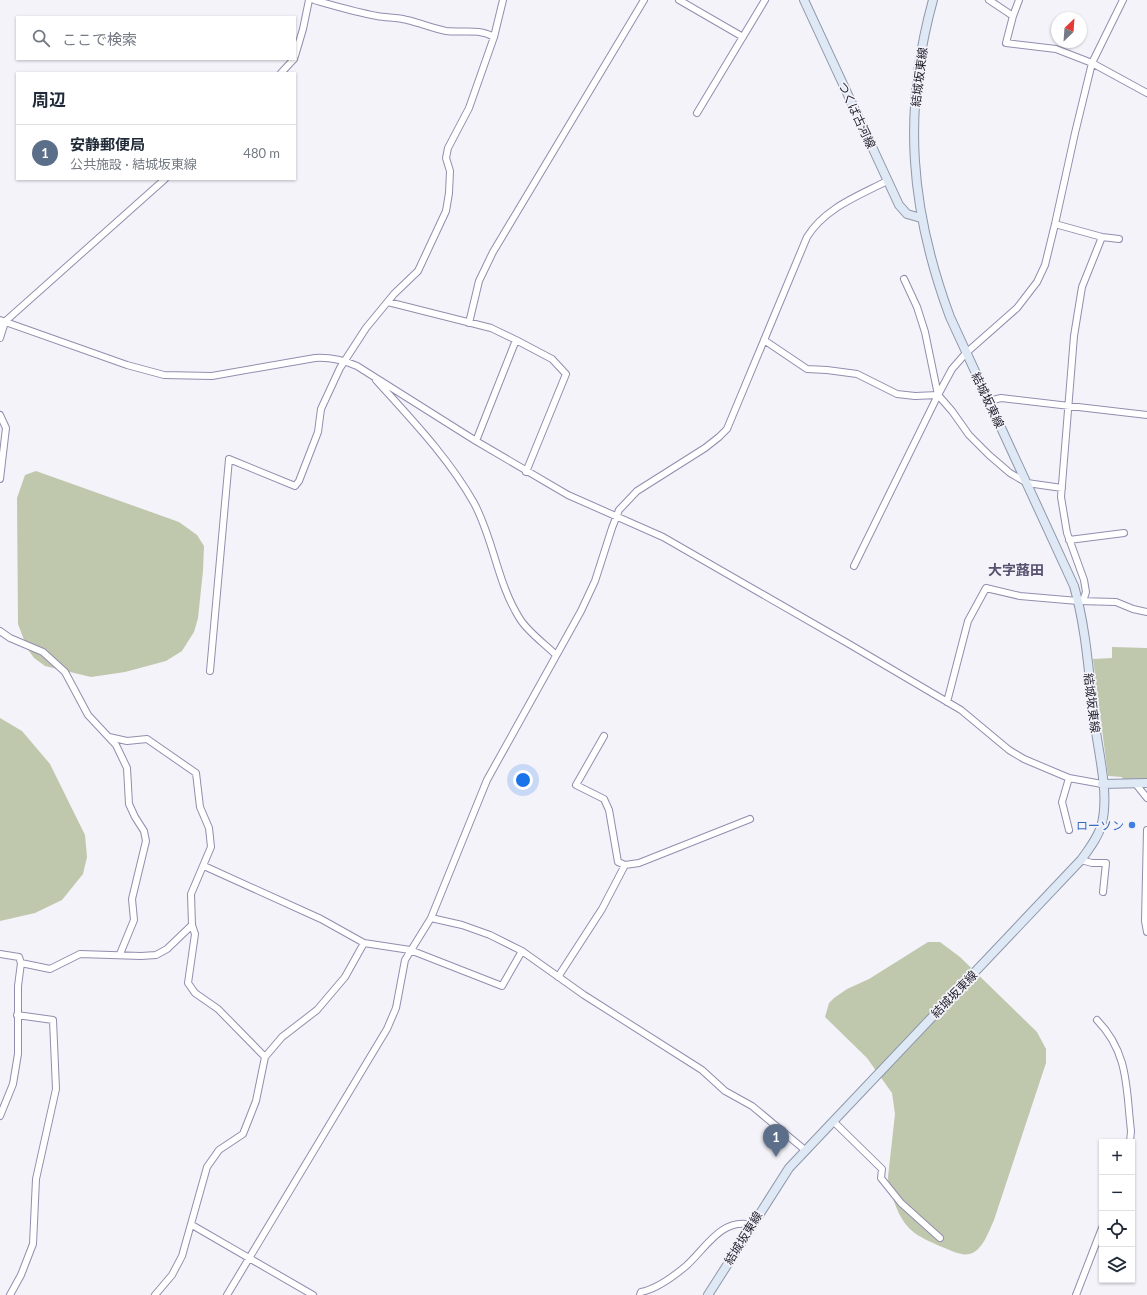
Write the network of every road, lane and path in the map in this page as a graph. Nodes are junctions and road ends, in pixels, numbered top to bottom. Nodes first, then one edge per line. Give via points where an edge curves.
1 (309, 0) edge
2 (314, 0) edge
3 (503, 0) edge
4 (644, 0) edge
5 (679, 0) edge
6 (765, 0) edge
7 (804, 0) edge
8 (933, 0) edge
9 (989, 0) edge
10 (1019, 0) edge
11 (1123, 0) edge
12 (1013, 16) junction
13 (743, 36) junction
14 (494, 37) junction
15 (296, 53) edge
16 (293, 60) edge
17 (1092, 63) junction
18 (282, 72) edge
19 (1147, 93) edge
20 (697, 113) dead end
21 (164, 180) edge
22 (887, 181) junction
23 (921, 218) junction
24 (1055, 224) junction
25 (1102, 237) junction
26 (1119, 239) dead end
27 (904, 279) dead end
28 (388, 302) junction
29 (2, 323) edge
30 (469, 323) junction
31 (0, 338) edge
32 (516, 340) junction
33 (764, 340) junction
34 (966, 353) junction
35 (345, 361) junction
36 (371, 374) junction
37 (938, 395) junction
38 (989, 401) junction
39 (1070, 405) junction
40 (0, 415) edge
41 (1147, 415) edge
42 (476, 441) junction
43 (526, 472) junction
44 (0, 479) edge
45 (1027, 483) junction
46 (1062, 488) junction
47 (616, 516) junction
48 (1124, 533) dead end
49 (1069, 540) junction
50 (854, 566) dead end
51 (1081, 601) junction
52 (1147, 612) edge
53 (0, 631) edge
54 (556, 655) junction
55 (210, 671) dead end
56 (947, 702) junction
57 (604, 736) dead end
58 (109, 737) junction
59 (1069, 778) junction
60 (1136, 783) junction
61 (1147, 783) edge
62 (1102, 784) junction
63 (1147, 798) edge
64 (750, 819) dead end
65 (1069, 830) dead end
66 (1147, 830) edge
67 (1081, 860) junction
68 (625, 865) junction
69 (204, 866) junction
70 (1103, 892) dead end
71 (431, 918) junction
72 (192, 925) junction
73 (1147, 932) edge
74 (364, 943) junction
75 (410, 950) junction
76 (522, 951) junction
77 (0, 954) edge
78 (120, 954) junction
79 (21, 963) junction
80 (558, 978) junction
81 (17, 1015) junction
82 (1097, 1020) dead end
83 (265, 1057) junction
84 (0, 1116) edge
85 (832, 1121) junction
86 (1130, 1139) edge
87 (805, 1150) junction
88 (192, 1225) junction
89 (751, 1225) junction
90 (1099, 1236) edge
91 (940, 1238) dead end
92 (249, 1257) junction
93 (10, 1295) edge
94 (155, 1295) edge
95 (227, 1295) edge
96 (313, 1295) edge
97 (640, 1295) edge
98 (708, 1295) edge
99 (1076, 1295) edge

1 - 15 street
2 - 14 street via 371,15 407,20 432,28 452,32 472,31
3 - 14 street
4 - 30 street via 493,252 479,281
5 - 13 street
6 - 13 street
7 - 22 main road, つくば古河線
8 - 23 main road, 結城坂東線 via 920,61 915,104 914,164
9 - 12 street
10 - 12 street
11 - 17 street
12 - 17 street via 1006,44 1056,49
13 - 20 street
14 - 28 street via 465,119 448,148 446,158 450,171 450,193 446,211 418,271
16 - 18 street
17 - 19 street
17 - 24 street
21 - 29 street
22 - 23 main road, つくば古河線 via 903,210 912,217
22 - 33 street via 827,213 815,224 807,237
23 - 34 main road, 結城坂東線 via 937,283
24 - 25 street
24 - 34 street via 1038,282 1017,308
25 - 26 street
25 - 39 street via 1082,287 1074,336
27 - 37 street via 925,332
28 - 30 street
28 - 35 street via 366,328
29 - 31 street
29 - 35 street via 134,368 164,375 212,376 326,357
30 - 32 street via 491,328
32 - 42 street
32 - 43 street via 552,359 566,374
33 - 37 street via 807,370 857,374 897,394
33 - 47 street via 727,429 705,448 637,491 625,502
34 - 37 street via 952,369
34 - 38 main road, 結城坂東線
35 - 36 street
35 - 55 street via 321,409 318,432 300,481 295,486 229,459
36 - 42 street
36 - 54 street via 430,441 463,486 488,536 503,585 520,619
37 - 45 street via 969,435 989,455
37 - 50 street
38 - 39 street via 1001,398
38 - 45 main road, 結城坂東線
39 - 41 street
39 - 46 street
40 - 44 street via 6,428
42 - 43 street
43 - 47 street via 568,495
45 - 46 street
45 - 51 main road, 結城坂東線
46 - 49 street via 1061,497
47 - 54 street via 595,581
47 - 56 street via 663,536
48 - 49 street
49 - 51 street via 1084,580 1086,592
51 - 52 street via 1116,602
51 - 56 street via 1020,596 986,588 968,621
51 - 62 main road, 結城坂東線
53 - 58 street via 10,638 30,644 50,657 65,672 88,715
54 - 71 street via 487,780
56 - 59 street via 961,710 1009,750
57 - 68 street via 576,785 604,799 610,810 618,862
58 - 69 street via 127,741 146,739 196,773 200,807 209,828 211,847
58 - 78 street via 116,745 127,768 129,804 146,839 132,896 134,920
59 - 62 street
59 - 65 street via 1062,802
60 - 61 main road
60 - 62 main road
60 - 63 street
62 - 67 main road, 結城坂東線 via 1104,813 1101,828
64 - 68 street via 639,863
66 - 73 street
67 - 70 street via 1106,863
67 - 85 main road, 結城坂東線
68 - 80 street via 602,909
69 - 72 street via 191,894
69 - 74 street via 321,919
71 - 75 street
71 - 76 street via 462,924
72 - 78 street via 167,949 156,955
72 - 83 street via 195,934 188,980 190,986
74 - 75 street
74 - 83 street via 341,983 317,1010 282,1036
75 - 76 street via 502,986
75 - 92 street via 405,960 396,1008 387,1029
76 - 80 street
77 - 79 street via 19,957
78 - 79 street via 80,954 50,969
79 - 81 street
80 - 87 street via 702,1070 725,1091 752,1106
81 - 84 street via 18,1054 13,1084
81 - 93 street via 53,1020 56,1089 36,1180 34,1244
82 - 86 street via 1112,1038 1121,1059
83 - 88 street via 252,1115 243,1134 219,1150 211,1159
85 - 87 main road, 結城坂東線
85 - 91 street via 882,1169 882,1178 901,1203
87 - 89 main road, 結城坂東線 via 778,1183
88 - 92 street
88 - 94 street via 176,1269
89 - 97 street via 736,1223 728,1227 702,1248 687,1265
89 - 98 main road, 結城坂東線
90 - 99 street
92 - 95 street
92 - 96 street

